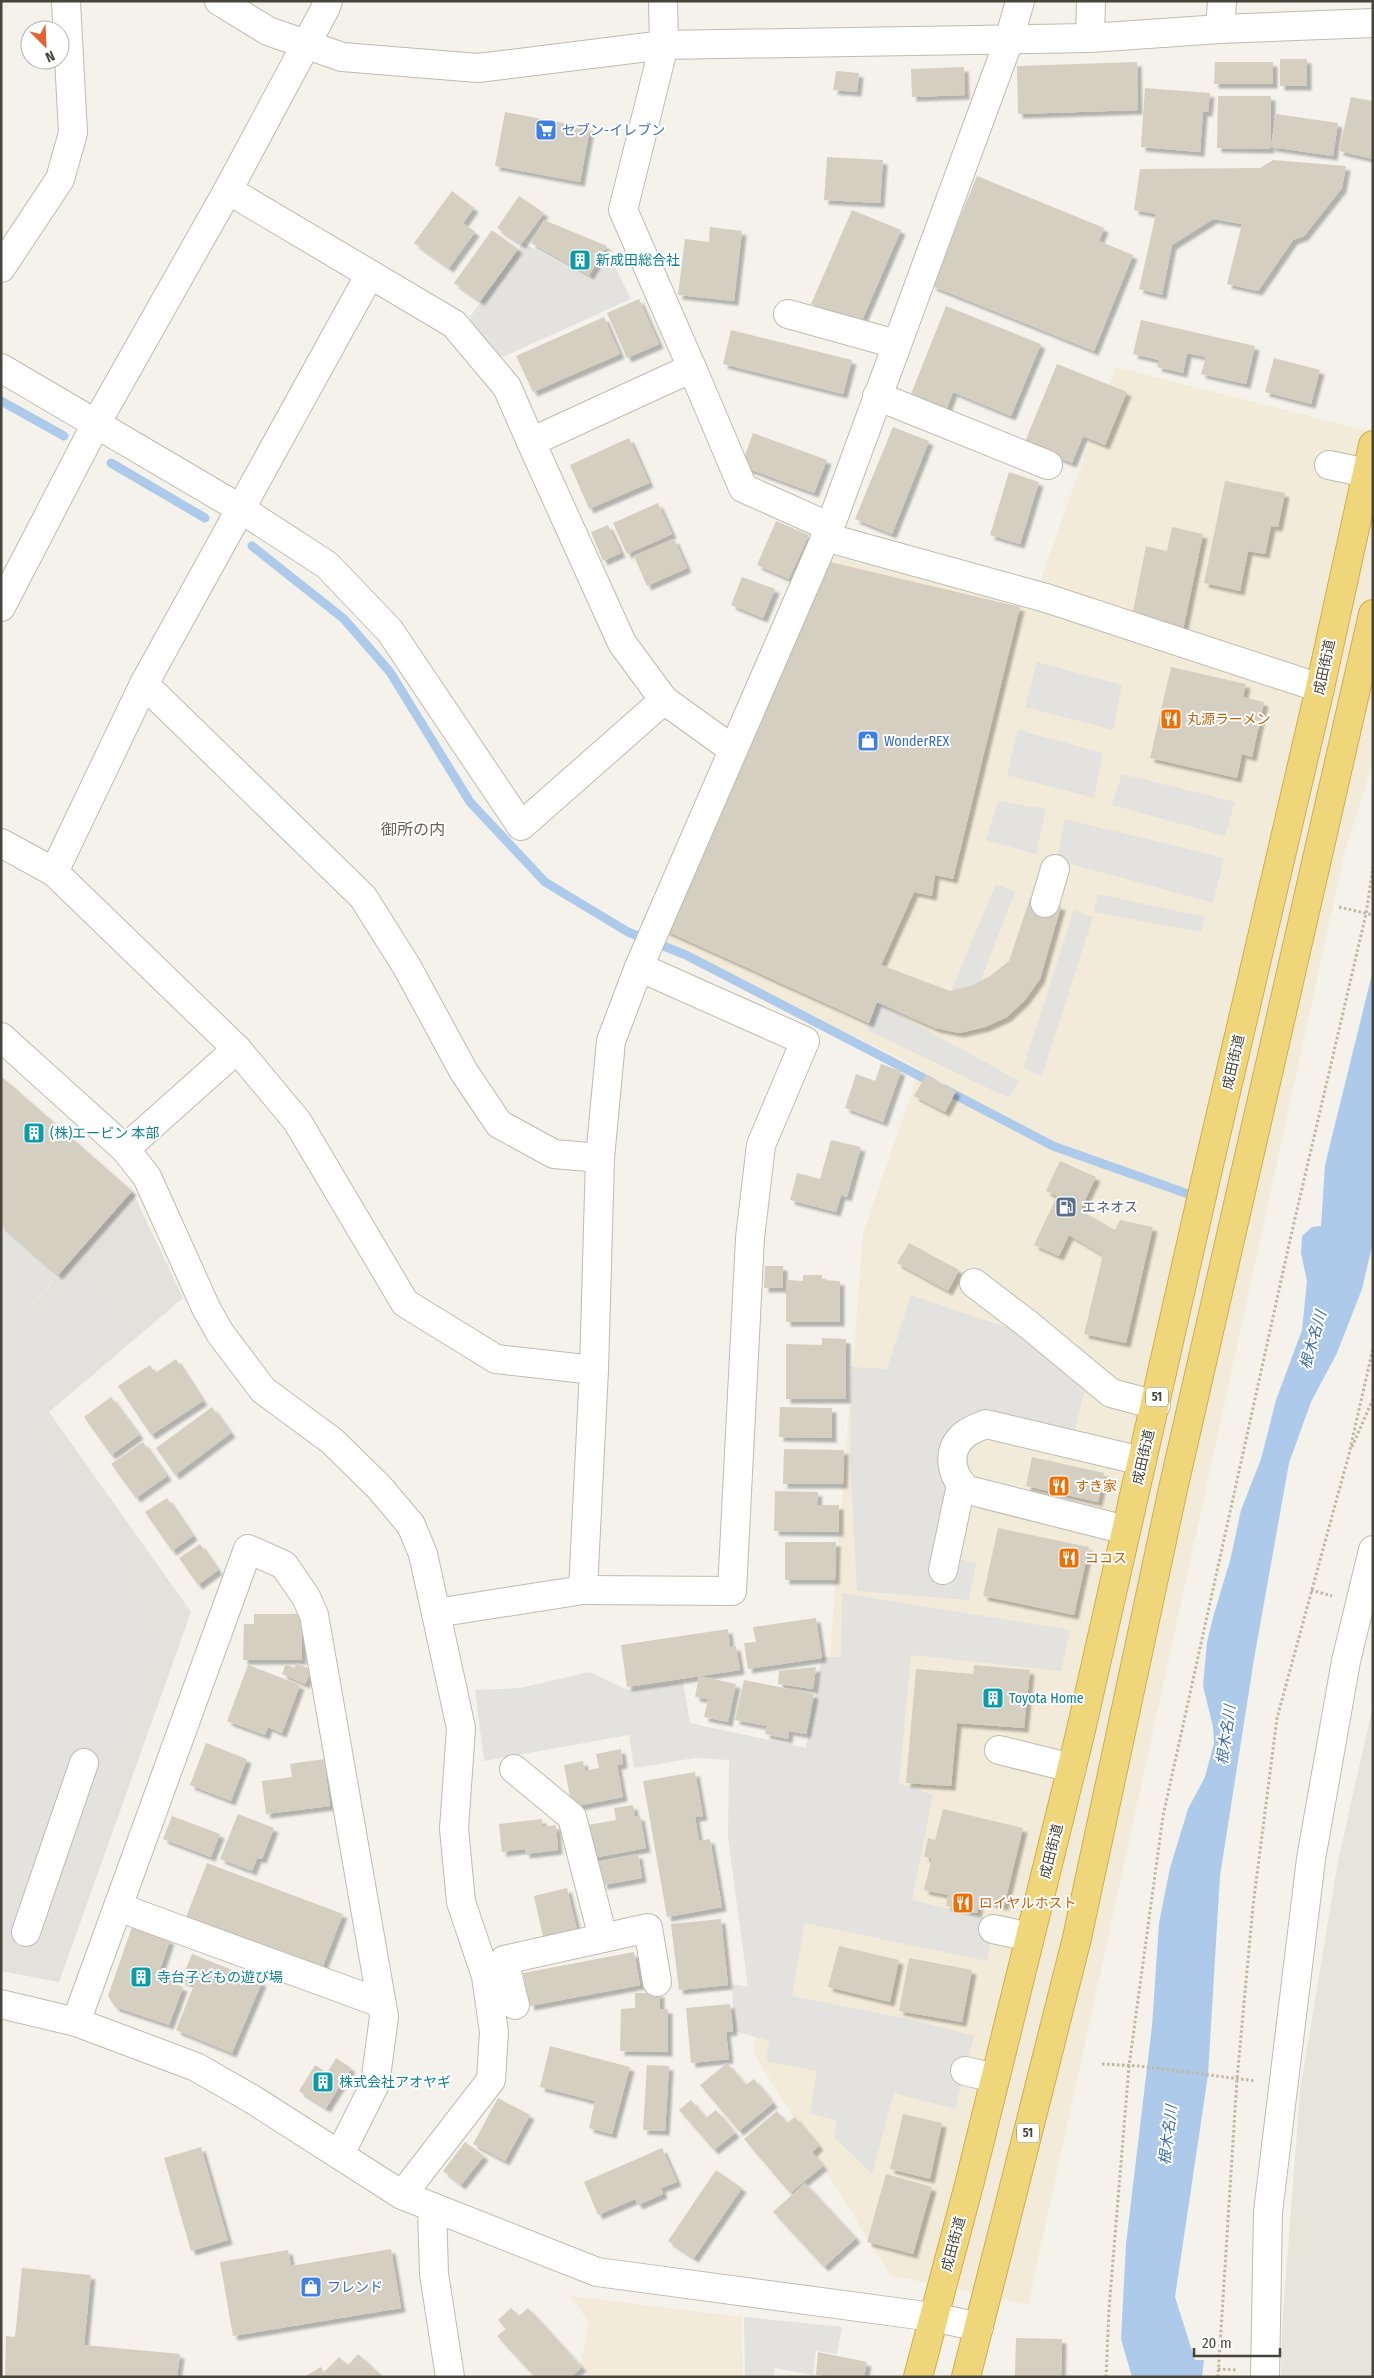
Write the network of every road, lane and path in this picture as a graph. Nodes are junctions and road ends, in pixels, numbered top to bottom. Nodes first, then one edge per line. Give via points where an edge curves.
1 (66, 1) edge
2 (218, 1) edge
3 (328, 1) edge
4 (663, 1) edge
5 (1020, 1) edge
6 (1092, 1) edge
7 (1222, 1) edge
8 (1373, 23) edge
9 (1220, 29) junction
10 (1090, 38) junction
11 (1009, 40) junction
12 (306, 44) junction
13 (664, 45) junction
14 (228, 190) junction
15 (1, 268) edge
16 (370, 274) junction
17 (788, 314) dead end
18 (896, 344) junction
19 (1, 368) edge
20 (692, 368) junction
21 (877, 396) junction
22 (97, 422) junction
23 (531, 442) junction
24 (1373, 445) edge
25 (1048, 465) dead end
26 (1329, 465) dead end
27 (1367, 473) junction
28 (241, 509) junction
29 (827, 532) junction
30 (1, 607) edge
31 (1373, 614) edge
32 (144, 684) junction
33 (1320, 688) junction
34 (664, 700) junction
35 (732, 749) junction
36 (1, 843) edge
37 (1373, 867) edge
38 (1056, 869) dead end
39 (54, 872) junction
40 (1045, 903) dead end
41 (1339, 907) dead end
42 (1366, 914) junction
43 (1373, 915) edge
44 (641, 963) junction
45 (1, 1037) edge
46 (237, 1048) junction
47 (125, 1149) junction
48 (600, 1158) junction
49 (974, 1283) dead end
50 (1373, 1348) edge
51 (594, 1370) junction
52 (1373, 1398) edge
53 (1156, 1406) junction
54 (1349, 1454) junction
55 (1142, 1461) junction
56 (961, 1485) junction
57 (1126, 1530) junction
58 (1373, 1550) edge
59 (944, 1570) dead end
60 (583, 1590) junction
61 (436, 1613) junction
62 (998, 1750) dead end
63 (84, 1763) dead end
64 (1072, 1768) junction
65 (514, 1770) dead end
66 (118, 1907) junction
67 (993, 1929) dead end
68 (26, 1932) dead end
69 (1030, 1937) junction
70 (603, 1938) junction
71 (657, 1982) dead end
72 (381, 2003) junction
73 (1, 2004) edge
74 (515, 2005) dead end
75 (76, 2022) junction
76 (1102, 2064) dead end
77 (1129, 2066) junction
78 (965, 2071) dead end
79 (995, 2078) junction
80 (1236, 2079) junction
81 (1284, 2084) junction
82 (340, 2154) junction
83 (402, 2195) junction
84 (432, 2207) junction
85 (933, 2317) junction
86 (979, 2327) junction
87 (450, 2377) edge
88 (918, 2377) edge
89 (966, 2377) edge
90 (1106, 2377) edge
91 (1218, 2377) edge
92 (1265, 2377) edge

1 - 15 street via 73,133 60,179
2 - 12 street via 268,31
3 - 12 street
4 - 13 street
5 - 11 street
6 - 10 street
7 - 9 street
8 - 9 street
9 - 10 street
10 - 11 street
11 - 13 street
11 - 18 street
12 - 13 street via 342,57 478,68
12 - 14 street
13 - 20 street via 623,210
14 - 16 street
14 - 22 street
16 - 23 street via 454,324 507,387
16 - 28 street
17 - 18 street
18 - 21 street
19 - 22 street
20 - 23 street
20 - 29 street via 743,488
21 - 25 street
21 - 29 street
22 - 28 street
22 - 30 street
23 - 34 street via 622,643
24 - 27 highway, 成田街道 / 51
26 - 27 street
27 - 33 highway, 成田街道 / 51
28 - 32 street
28 - 34 street via 327,565 390,631 522,826
29 - 33 street via 1046,598
29 - 35 street
31 - 86 highway, 51 via 1173,1489 1077,1938
32 - 39 street
32 - 48 street via 362,897 407,966 464,1072 499,1124 554,1154
33 - 53 highway, 成田街道 / 51
34 - 35 street
35 - 44 street
36 - 39 street
37 - 42 path
38 - 40 street
39 - 46 street
41 - 42 path
42 - 43 path
42 - 77 path via 1288,1249 1164,1816
44 - 48 street via 611,1041
44 - 60 street via 806,1041 760,1154 750,1238 732,1591
45 - 47 street
46 - 47 street
46 - 51 street via 297,1121 405,1303 496,1359
47 - 61 street via 147,1177 210,1316 263,1390 332,1441 379,1487 410,1525 423,1554
48 - 51 street
49 - 53 street via 1111,1393
50 - 54 path
51 - 60 street
52 - 54 path
53 - 55 highway, 成田街道 / 51
54 - 80 path via 1277,1718 1252,1906
55 - 56 street via 986,1424 965,1434 954,1447 952,1466
55 - 57 highway, 成田街道 / 51
56 - 57 street via 968,1490
56 - 59 street
57 - 64 highway, 成田街道 / 51
58 - 81 street via 1346,1661 1311,1859
60 - 61 street
61 - 83 street via 461,1728 454,1829 461,1902 486,1976 494,2032 490,2080
62 - 64 street
63 - 68 street
64 - 69 highway, 成田街道 / 51
65 - 70 street via 572,1817
66 - 72 street
66 - 72 street via 248,1549 284,1565 314,1615
66 - 75 street
67 - 69 street
69 - 79 highway, 成田街道 / 51
70 - 71 street via 648,1928
70 - 74 street via 504,1960
72 - 82 street via 384,2017 375,2084
73 - 75 street
75 - 82 street via 196,2067
76 - 77 path
77 - 80 path
77 - 90 path
78 - 79 street
79 - 85 highway, 成田街道 / 51
80 - 81 path
80 - 91 path
81 - 92 street via 1268,2212
82 - 83 street
83 - 84 street
84 - 85 street via 597,2272
84 - 87 street via 434,2274
85 - 86 street
85 - 88 highway, 成田街道 / 51
86 - 89 highway, 51

